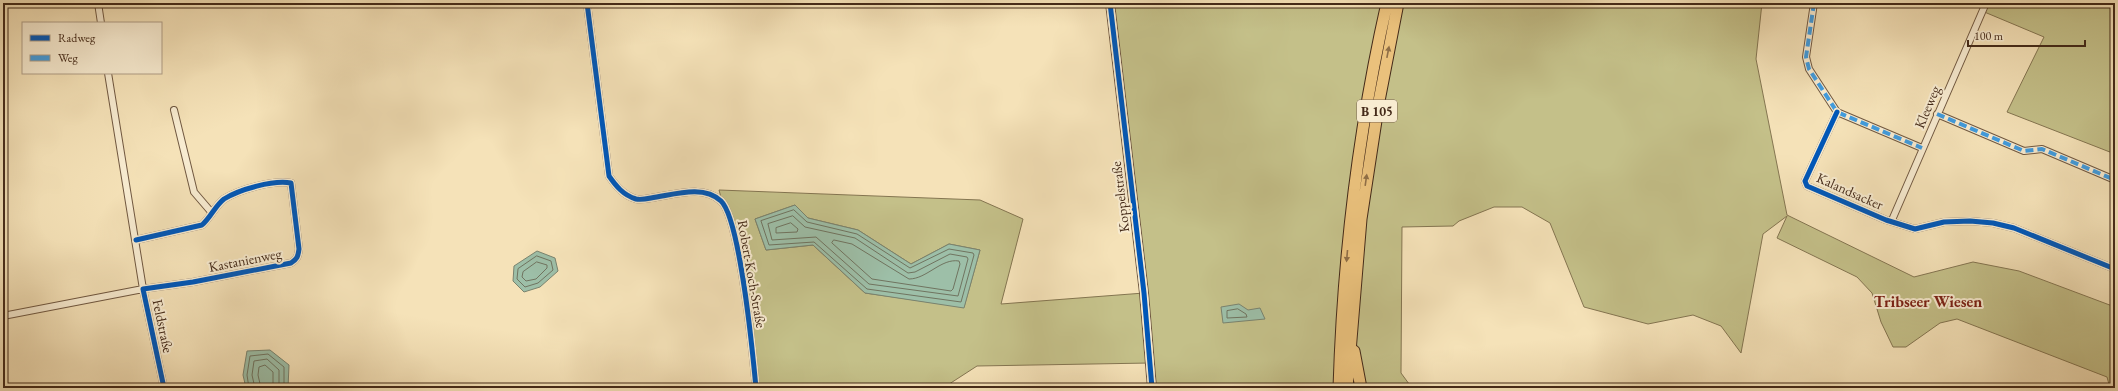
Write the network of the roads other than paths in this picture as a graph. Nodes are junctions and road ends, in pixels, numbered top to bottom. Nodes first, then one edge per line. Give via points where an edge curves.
1 (98, 3) edge
2 (587, 3) edge
3 (1110, 3) edge
4 (1387, 3) edge
5 (1398, 3) edge
6 (1814, 3) edge
7 (1986, 3) edge
8 (101, 22) edge
9 (108, 74) edge
10 (174, 110) dead end
11 (1838, 112) junction
12 (1937, 114) junction
13 (1922, 148) junction
14 (2115, 180) edge
15 (212, 213) junction
16 (1892, 220) junction
17 (136, 240) junction
18 (2115, 269) edge
19 (164, 285) joint
20 (143, 289) junction
21 (3, 316) edge
22 (1351, 334) junction
23 (164, 388) edge
24 (756, 388) edge
25 (1152, 388) edge
26 (1339, 388) edge
27 (1347, 388) edge
28 (1361, 388) edge

1 - 8 street
2 - 24 street, Robert-Koch-Straße via 609,176 617,188 638,200 698,191 722,201 732,218 749,322
3 - 25 street, Koppelstraße via 1144,293
4 -> 26 highway, B 105 via 1364,118 1350,217
22 -> 5 highway, B 105 via 1369,160
6 - 11 street via 1806,57 1809,70
7 - 12 street, Kleeweg
9 - 17 street, Feldstraße
10 - 15 street via 194,192
11 - 13 street
11 - 16 street, Kalandsacker via 1805,181 1807,186 1886,220
12 - 13 street, Kleeweg
12 - 14 street via 2024,151 2042,150
13 - 16 street, Kleeweg
15 - 17 street, Kastanienweg via 199,226
15 - 19 street, Kastanienweg via 224,199 242,191 260,185 291,183 298,257 291,263
16 - 18 street, Kalandsacker via 1915,230 1944,222 1993,223 2014,228
17 - 20 street, Feldstraße
19 - 20 street, Feldstraße
20 - 21 street, Feldstraße
20 - 23 street, Feldstraße
22 - 27 highway
22 - 28 highway, B 105

